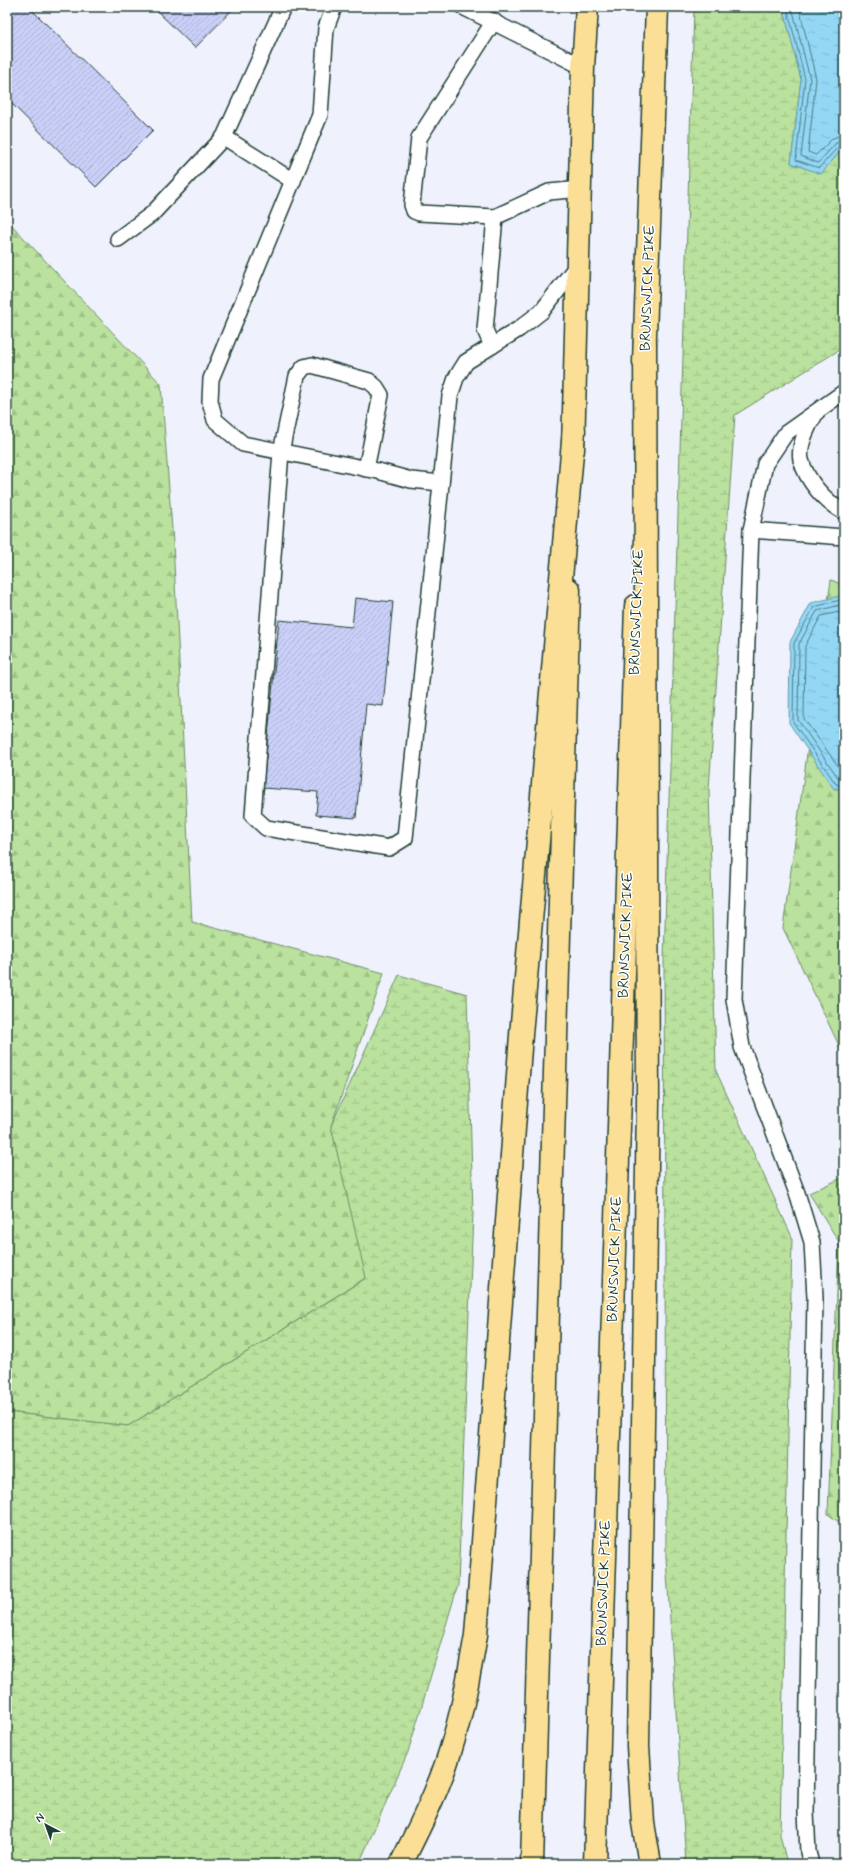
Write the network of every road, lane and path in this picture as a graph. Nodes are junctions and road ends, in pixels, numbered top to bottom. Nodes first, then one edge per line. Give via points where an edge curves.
1 (283, 7) edge
2 (334, 7) edge
3 (463, 7) edge
4 (587, 7) edge
5 (657, 7) edge
6 (494, 22) junction
7 (583, 67) junction
8 (224, 137) junction
9 (293, 181) junction
10 (581, 189) junction
11 (495, 217) junction
12 (118, 239) dead end
13 (579, 262) junction
14 (645, 343) junction
15 (492, 346) junction
16 (844, 392) edge
17 (820, 408) junction
18 (574, 430) junction
19 (281, 452) junction
20 (366, 469) junction
21 (442, 483) junction
22 (844, 512) edge
23 (751, 530) junction
24 (844, 537) edge
25 (401, 1864) edge
26 (532, 1864) edge
27 (595, 1864) edge
28 (650, 1864) edge
29 (811, 1864) edge

1 - 8 lane
2 - 9 lane via 326,28 320,115
3 - 6 lane
4 - 7 highway
5 - 14 highway, BRUNSWICK PIKE
6 - 7 lane
6 - 11 lane via 419,138 412,205 414,211 419,213
7 - 10 highway
8 - 9 lane
8 - 12 lane via 152,214
9 - 19 lane via 210,379 210,402 215,420 243,444
10 - 11 lane via 548,192
10 - 13 highway
11 - 15 lane via 484,330
13 - 15 lane via 542,311
13 - 18 highway
14 - 27 highway, BRUNSWICK PIKE
14 - 28 highway via 648,1103 638,1746 643,1823
15 - 21 lane via 466,362 456,378 450,396
16 - 17 lane
17 - 22 lane via 810,421 803,437 801,459 812,483 833,506
17 - 23 lane via 786,433 765,464
18 - 25 highway via 521,1027 476,1635 465,1700 450,1753 426,1816
18 - 26 highway
19 - 20 lane
19 - 20 lane via 297,376 304,367 312,364 369,380 381,394
19 - 21 lane via 252,816 266,828 389,848 405,838
20 - 21 lane via 411,480
23 - 24 lane
23 - 29 lane via 734,999 742,1047 797,1193 812,1242 815,1297 806,1812

